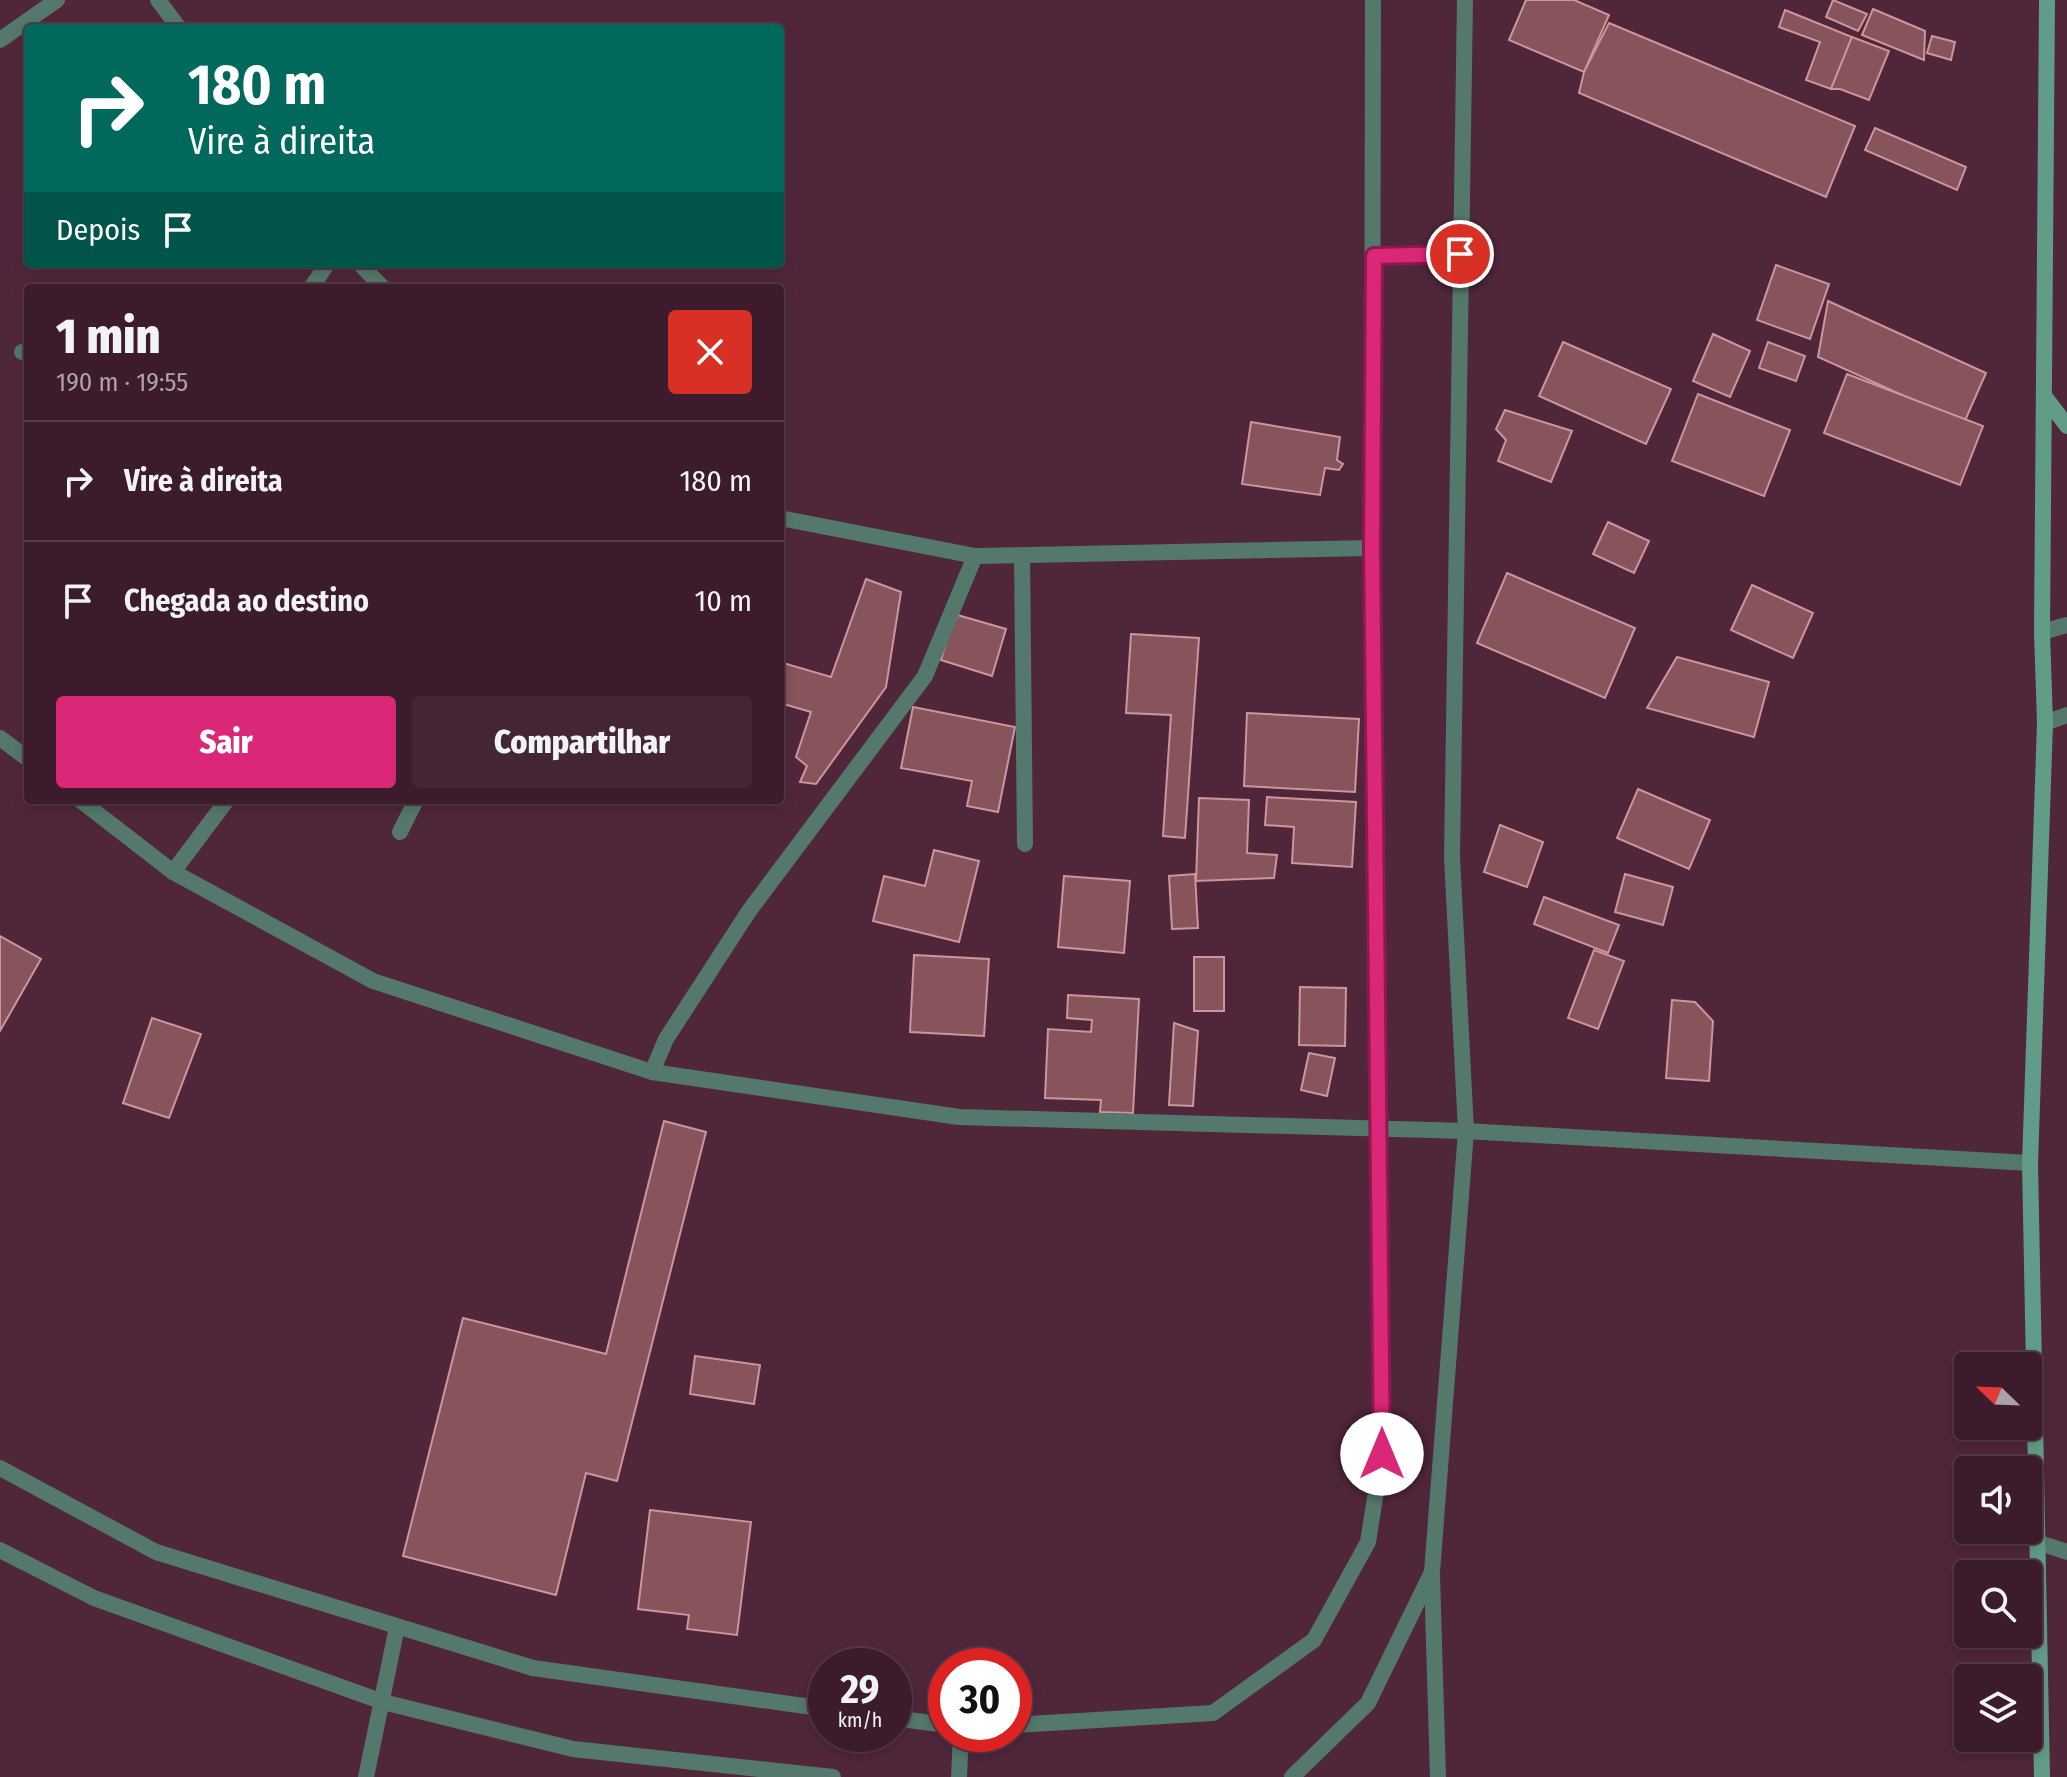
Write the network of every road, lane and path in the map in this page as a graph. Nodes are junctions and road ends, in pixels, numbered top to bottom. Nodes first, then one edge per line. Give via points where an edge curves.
1 (57, 0) edge
2 (158, 0) edge
3 (1373, 0) edge
4 (1465, 0) edge
5 (2047, 0) edge
6 (176, 24) edge
7 (0, 40) edge
8 (1460, 254) junction
9 (1374, 256) junction
10 (364, 268) edge
11 (379, 284) edge
12 (2045, 397) junction
13 (2067, 426) edge
14 (784, 519) edge
15 (1372, 548) junction
16 (975, 556) junction
17 (1022, 556) junction
18 (2067, 625) edge
19 (2042, 632) junction
20 (2067, 715) edge
21 (2045, 723) junction
22 (0, 738) edge
23 (24, 756) edge
24 (85, 804) edge
25 (224, 804) edge
26 (414, 804) edge
27 (400, 832) dead end
28 (1025, 844) dead end
29 (173, 872) junction
30 (652, 1072) junction
31 (1380, 1128) junction
32 (1466, 1131) junction
33 (2030, 1163) junction
34 (2035, 1456) edge
35 (0, 1468) edge
36 (2037, 1544) edge
37 (2042, 1544) edge
38 (0, 1550) edge
39 (2067, 1552) edge
40 (1432, 1572) junction
41 (397, 1627) junction
42 (383, 1702) junction
43 (808, 1706) edge
44 (1032, 1724) edge
45 (960, 1752) edge
46 (366, 1777) edge
47 (833, 1777) edge
48 (959, 1777) edge
49 (1292, 1777) edge
50 (1438, 1777) edge
51 (2042, 1777) edge

1 - 7 street
2 - 6 street
3 - 9 street
4 - 8 street
5 - 12 street
8 - 9 street
8 - 32 street via 1452,857
9 - 15 street
10 - 11 street
12 - 13 street
12 - 19 street
14 - 16 street
15 - 17 street
15 - 31 street
16 - 17 street
16 - 30 street via 925,676 749,911 666,1039
17 - 28 street
18 - 19 street
19 - 21 street
20 - 21 street
21 - 33 street
22 - 23 street
24 - 29 street
25 - 29 street
26 - 27 street
29 - 30 street via 373,981
30 - 31 street via 959,1117
31 - 32 street
31 - 44 street via 1382,1454 1368,1542 1314,1640 1213,1713
32 - 33 street
32 - 40 street
33 - 34 street
35 - 41 street via 156,1552
36 - 51 street
37 - 39 street
38 - 42 street via 94,1598
40 - 49 street via 1368,1703
40 - 50 street
41 - 42 street
41 - 43 street via 533,1668
42 - 46 street
42 - 47 street via 573,1749
45 - 48 street

